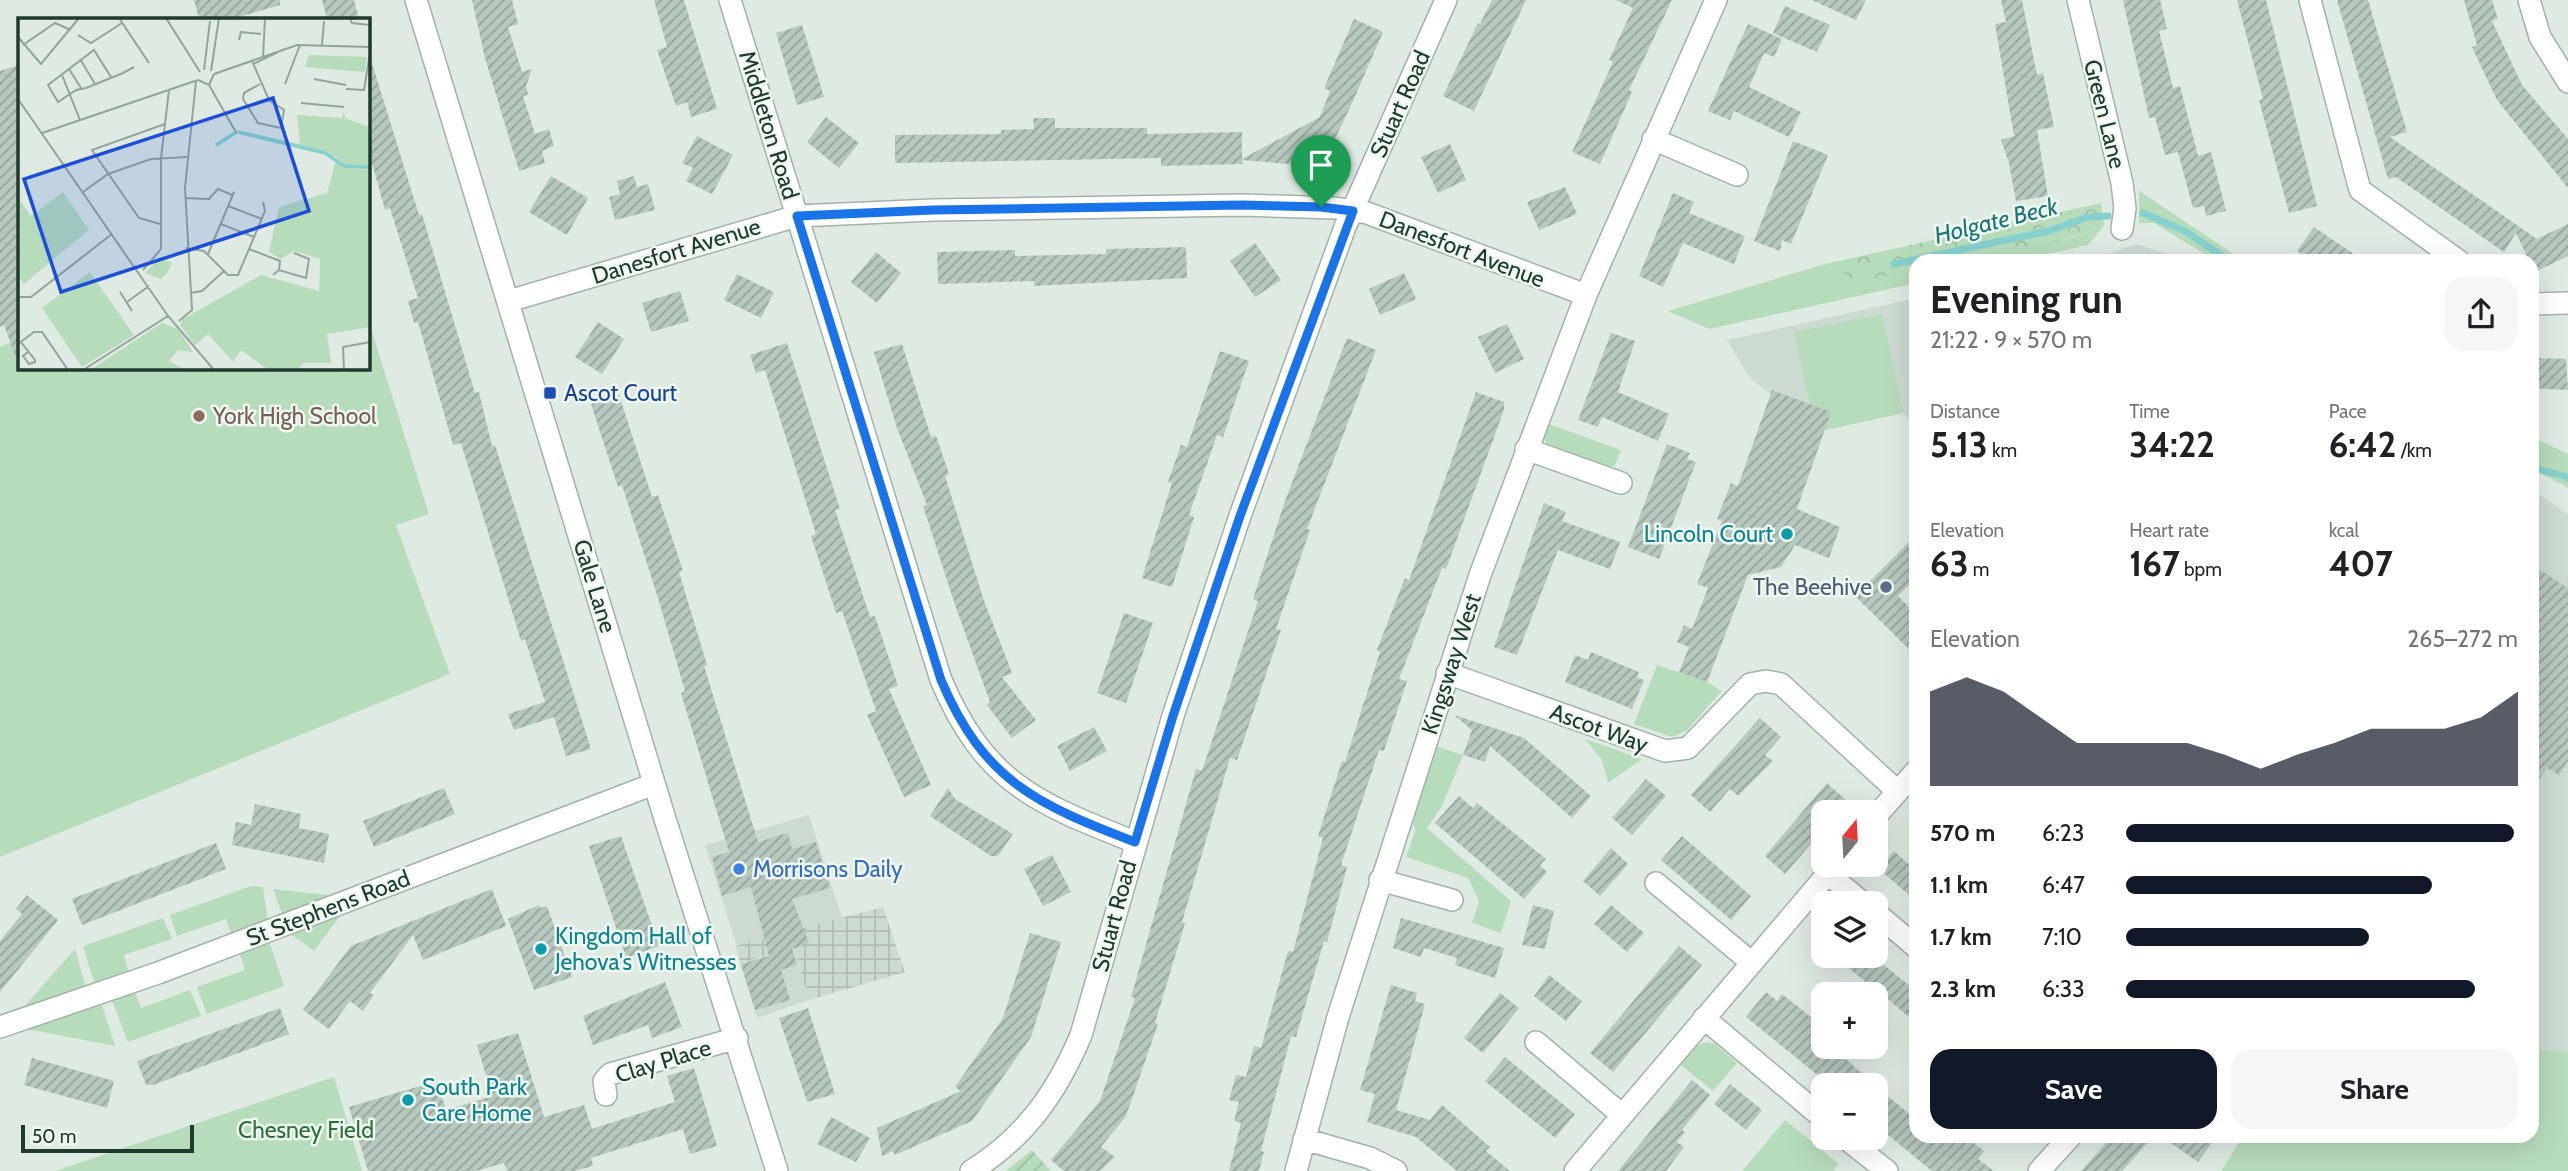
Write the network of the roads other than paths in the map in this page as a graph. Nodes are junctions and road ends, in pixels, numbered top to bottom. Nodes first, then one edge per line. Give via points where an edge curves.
1 (416, 0) edge
2 (730, 0) edge
3 (1446, 0) edge
4 (1716, 0) edge
5 (2078, 0) edge
6 (2311, 0) edge
7 (2529, 0) edge
8 (2568, 82) edge
9 (1653, 139) junction
10 (1737, 176) dead end
11 (1353, 211) junction
12 (797, 216) junction
13 (2122, 229) dead end
14 (2449, 254) edge
15 (1586, 295) junction
16 (509, 301) junction
17 (2568, 303) edge
18 (2539, 304) edge
19 (1526, 449) junction
20 (1621, 483) dead end
21 (1447, 673) junction
22 (1909, 778) edge
23 (654, 784) junction
24 (1897, 791) junction
25 (1888, 802) edge
26 (1135, 842) junction
27 (1825, 877) edge
28 (1839, 877) edge
29 (1380, 880) junction
30 (1656, 883) dead end
31 (1852, 891) edge
32 (1452, 900) dead end
33 (1888, 923) edge
34 (1909, 941) edge
35 (1752, 963) junction
36 (1704, 1018) junction
37 (0, 1027) edge
38 (737, 1038) junction
39 (1536, 1042) dead end
40 (606, 1095) dead end
41 (1811, 1108) edge
42 (1622, 1115) junction
43 (1304, 1139) junction
44 (2065, 1143) edge
45 (1861, 1150) edge
46 (777, 1171) edge
47 (971, 1171) edge
48 (1296, 1171) edge
49 (1396, 1171) edge
50 (1575, 1171) edge
51 (1886, 1171) edge
52 (2039, 1171) edge

1 - 16 street, Gale Lane
2 - 12 street, Middleton Road
3 - 11 street, Stuart Road
4 - 9 street, Kingsway West
5 - 13 street, Green Lane via 2122,183
6 - 14 street via 2360,190
7 - 8 street via 2540,37
9 - 10 street
9 - 15 street, Kingsway West
11 - 12 street, Danesfort Avenue via 1243,205
11 - 15 street, Danesfort Avenue
11 - 26 street, Stuart Road via 1240,516
12 - 16 street, Danesfort Avenue
12 - 26 street, Middleton Road via 941,680 956,715 999,770 1031,797
15 - 19 street, Kingsway West
16 - 23 street, Gale Lane
17 - 18 street
19 - 20 street
19 - 21 street, Kingsway West
21 - 24 street, Ascot Way via 1665,751 1688,748 1750,684 1781,684
21 - 29 street, Kingsway West
22 - 24 street
23 - 37 street, St Stephens Road via 158,973
23 - 38 street, Gale Lane
24 - 25 street
26 - 47 street, Stuart Road via 1081,1035 1066,1071 1026,1128 996,1156
27 - 35 street
28 - 31 street
29 - 32 street
29 - 43 street, Kingsway West
30 - 35 street
33 - 34 street
35 - 36 street
36 - 41 street
36 - 42 street
38 - 40 street, Clay Place via 610,1074 604,1081
38 - 46 street, Gale Lane
39 - 42 street
42 - 50 street
43 - 48 street, Kingsway West
43 - 49 street via 1370,1158
44 - 52 street
45 - 51 street

